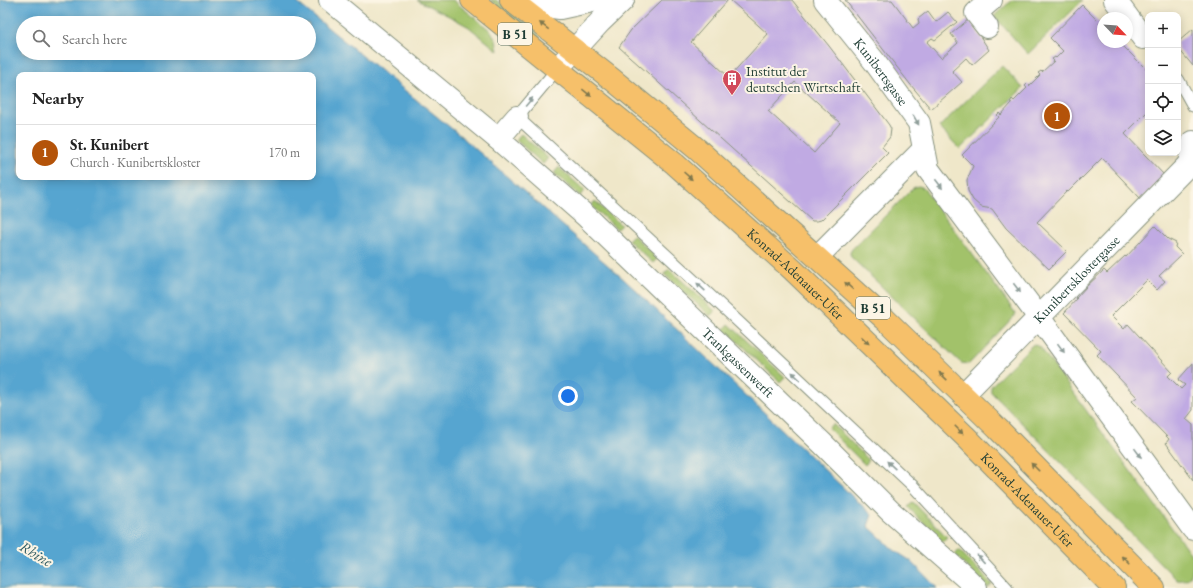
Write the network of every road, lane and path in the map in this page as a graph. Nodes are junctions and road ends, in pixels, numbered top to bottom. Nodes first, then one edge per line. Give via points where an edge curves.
1 (330, 0) edge
2 (472, 0) edge
3 (623, 0) edge
4 (825, 0) edge
5 (991, 0) edge
6 (1115, 0) edge
7 (513, 1) edge
8 (588, 1) edge
9 (987, 27) dead end
10 (1145, 39) edge
11 (575, 49) junction
12 (557, 69) junction
13 (1181, 84) edge
14 (1193, 106) edge
15 (517, 117) junction
16 (498, 139) junction
17 (1193, 142) edge
18 (924, 149) junction
19 (1191, 166) edge
20 (817, 257) junction
21 (1038, 316) junction
22 (963, 395) junction
23 (1193, 529) edge
24 (976, 588) edge
25 (1007, 588) edge
26 (1114, 588) edge
27 (1154, 588) edge

1 - 16 street, Trankgassenwerft
2 - 12 main road, Konrad-Adenauer-Ufer / B 51
3 - 11 street
4 -> 18 street, Kunibertsgasse via 919,123
5 - 9 street via 976,13
6 - 10 street
7 - 8 street via 560,8
11 -> 7 main road, Konrad-Adenauer-Ufer / B 51
11 - 12 street
11 - 20 main road, Konrad-Adenauer-Ufer / B 51 via 697,149
15 -> 12 lane
12 -> 26 main road, Konrad-Adenauer-Ufer / B 51 via 675,164 793,270 962,434
13 - 14 lane
15 - 16 street
25 -> 15 lane via 913,486
16 - 24 street, Trankgassenwerft via 587,218 890,511
17 - 19 street
18 - 20 street, Konrad-Adenauer-Ufer
18 -> 21 street via 928,169
19 - 21 street, Kunibertsklostergasse
22 -> 20 main road, Konrad-Adenauer-Ufer / B 51
21 - 22 street, Kunibertsklostergasse
21 -> 23 street
27 -> 22 main road, Konrad-Adenauer-Ufer / B 51

